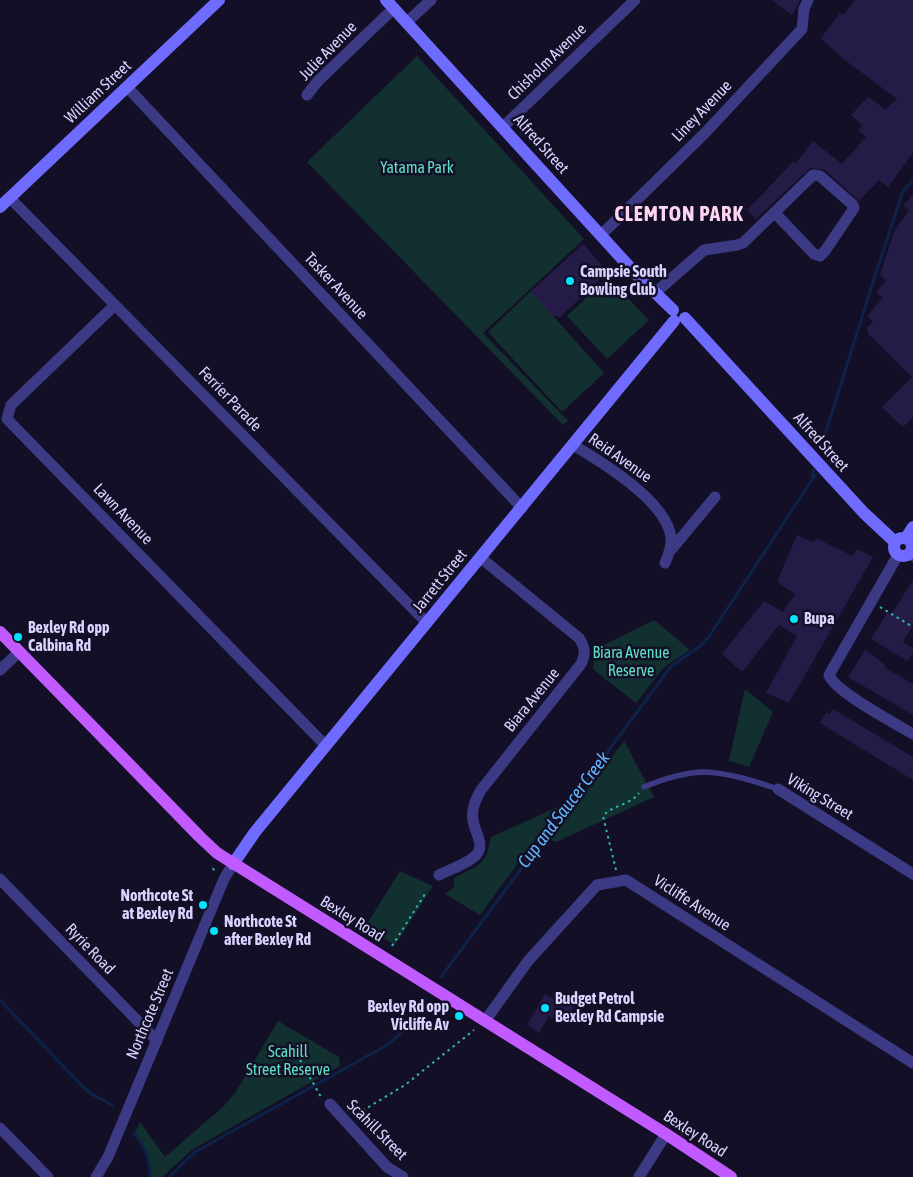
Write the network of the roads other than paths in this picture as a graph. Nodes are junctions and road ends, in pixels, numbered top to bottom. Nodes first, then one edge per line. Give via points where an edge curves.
1 (219, 0) edge
2 (431, 0) edge
3 (635, 0) edge
4 (808, 0) edge
5 (390, 4) edge
6 (406, 22) junction
7 (127, 87) junction
8 (307, 95) dead end
9 (503, 126) junction
10 (10, 198) junction
11 (0, 207) edge
12 (775, 213) junction
13 (601, 235) junction
14 (655, 294) junction
15 (115, 305) junction
16 (677, 316) junction
17 (573, 445) junction
18 (715, 497) dead end
19 (522, 508) junction
20 (913, 527) edge
21 (900, 540) junction
22 (670, 550) junction
23 (907, 555) edge
24 (481, 558) junction
25 (665, 563) dead end
26 (427, 623) junction
27 (0, 632) edge
28 (19, 652) junction
29 (0, 670) edge
30 (913, 734) edge
31 (326, 746) junction
32 (644, 787) road end
33 (778, 789) joint
34 (233, 864) junction
35 (913, 874) edge
36 (439, 875) dead end
37 (0, 879) edge
38 (485, 1020) junction
39 (157, 1041) junction
40 (913, 1063) edge
41 (330, 1104) dead end
42 (0, 1128) edge
43 (666, 1134) junction
44 (48, 1177) edge
45 (96, 1177) edge
46 (403, 1177) edge
47 (640, 1177) edge
48 (732, 1177) edge

1 - 7 street, William Street
2 - 6 street
3 - 9 street, Chisholm Avenue
4 - 13 street, Liney Avenue via 802,29 705,133
5 - 6 street, Alfred Street
5 - 8 street, Julie Avenue
6 - 9 street, Alfred Street
7 - 10 street, William Street
7 - 19 street, Tasker Avenue
9 - 13 street, Alfred Street
10 - 11 street, William Street
10 - 15 street, Ferrier Parade
12 - 12 street via 813,175 818,175 854,208 820,256 814,254
12 - 14 street via 743,243 704,250
13 - 14 street, Alfred Street
14 - 16 street, Alfred Street
15 - 26 street, Ferrier Parade
15 - 31 street, Lawn Avenue via 11,405 7,419
16 - 17 street, Jarrett Street
16 - 21 street, Alfred Street via 864,513
17 - 19 street, Jarrett Street
17 - 22 street, Reid Avenue via 604,463 646,496 671,535
18 - 22 street, Reid Avenue
19 - 24 street, Jarrett Street
20 - 21 street
21 - 23 street via 894,550
22 - 25 street, Reid Avenue
23 - 30 street via 829,675 831,681 852,697
24 - 26 street, Jarrett Street
24 - 36 street, Biara Avenue via 579,638 585,650 581,664 474,803 472,820 480,845 478,853
26 - 31 street, Jarrett Street
27 - 28 main road, Bexley Road
28 - 29 street
28 - 34 main road, Bexley Road via 200,837
31 - 34 street, Jarrett Street via 255,832
32 - 33 lane, Viking Street via 701,772 742,777
33 - 35 street, Viking Street
34 - 38 main road, Bexley Road
34 - 39 street, Northcote Street
37 - 39 street, Ryrie Road
38 - 40 street, Vicliffe Avenue via 528,961 597,886 626,880
38 - 43 main road, Bexley Road
39 - 45 street, Northcote Street via 108,1157
41 - 46 street, Scahill Street via 387,1167
42 - 44 street
43 - 47 street
43 - 48 main road, Bexley Road

